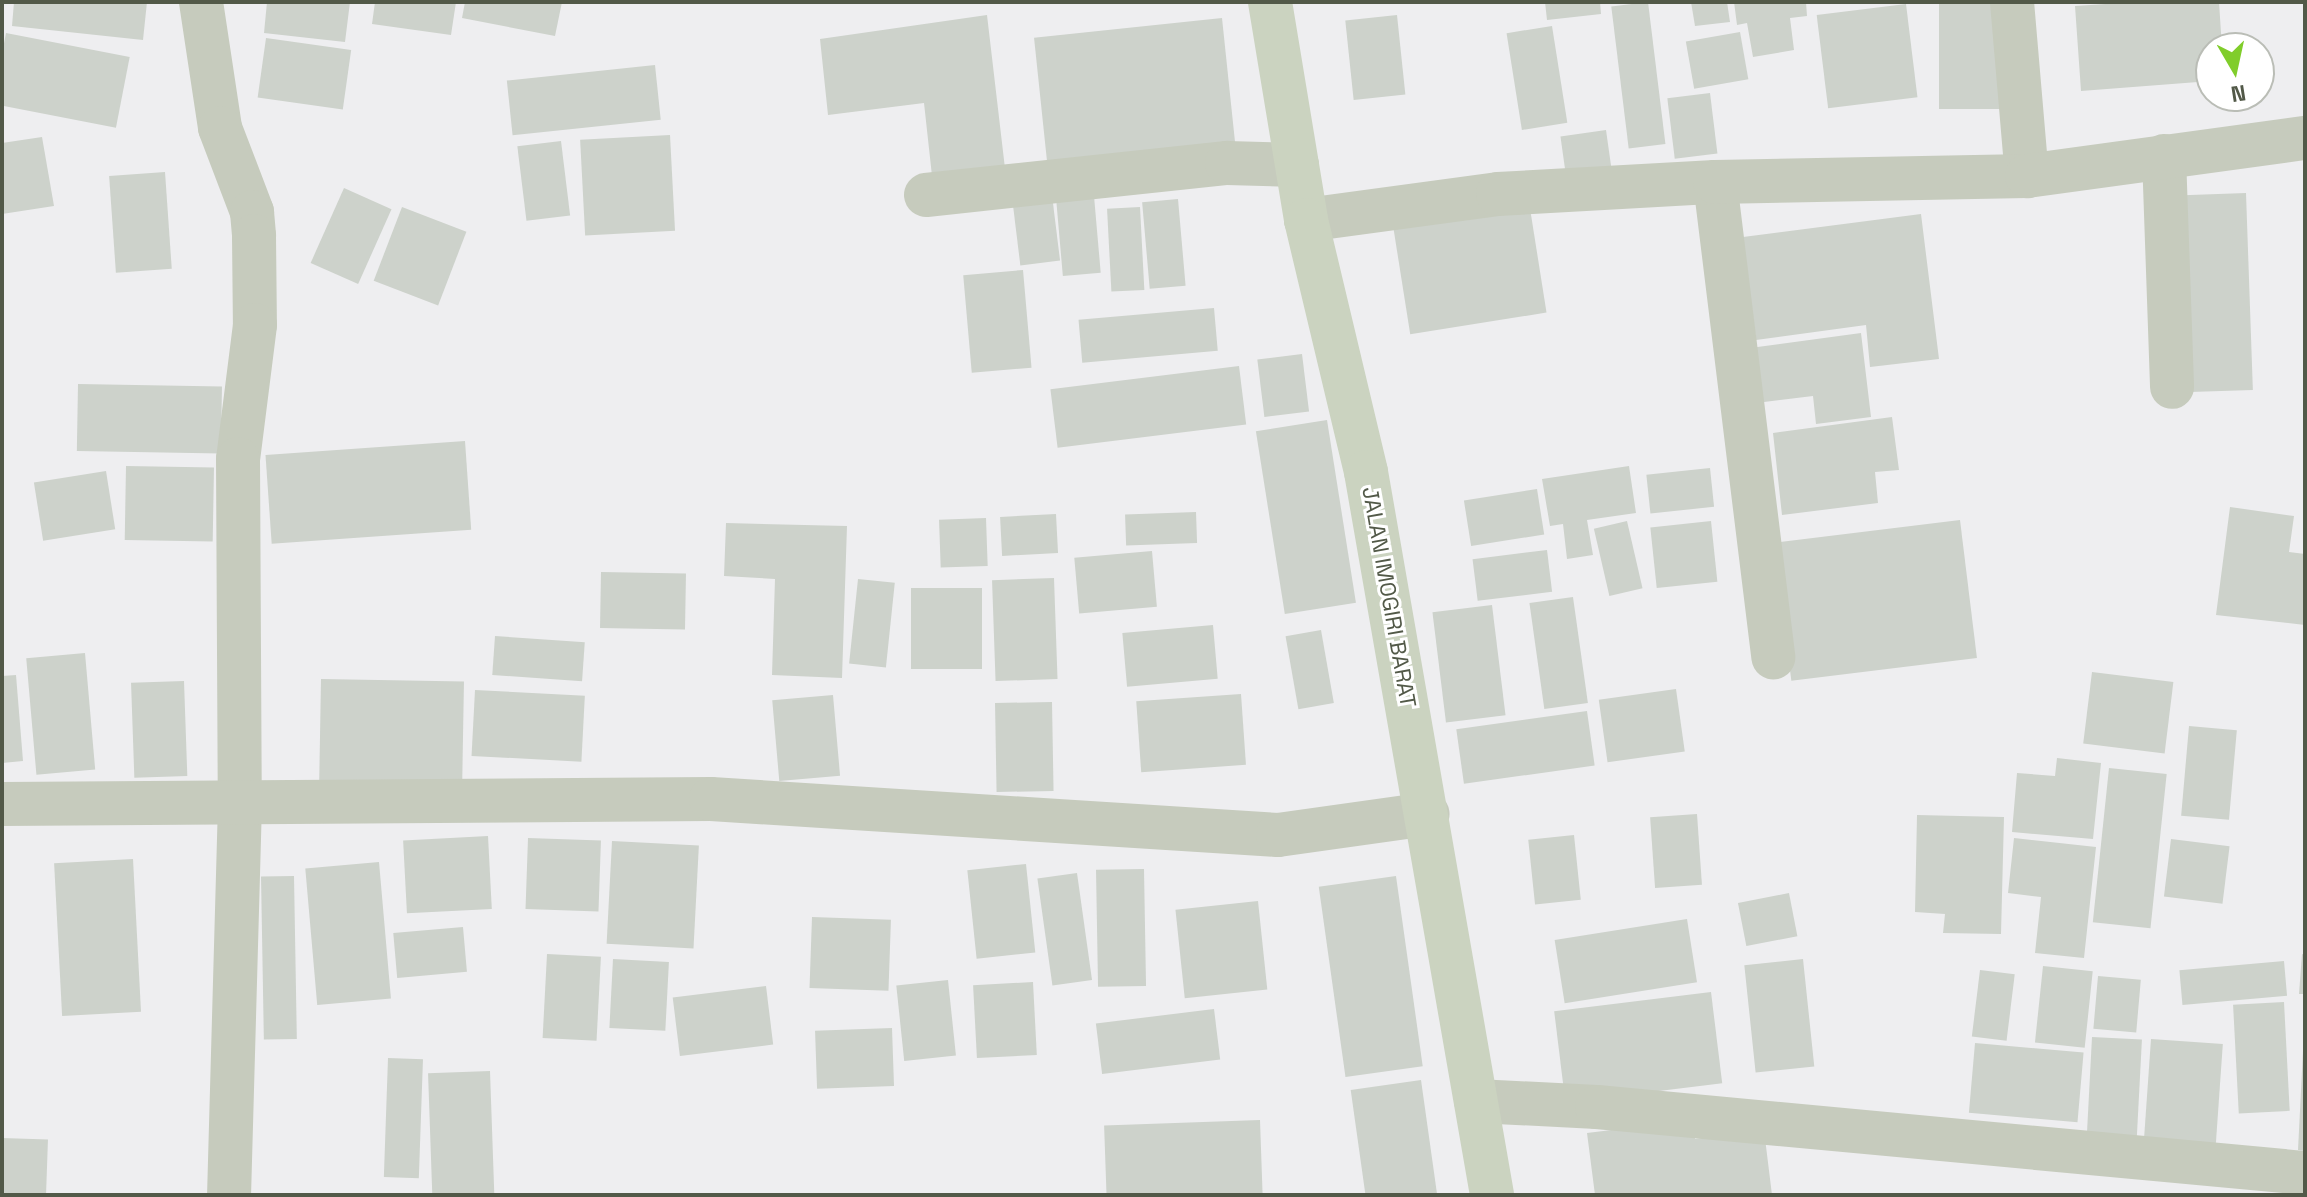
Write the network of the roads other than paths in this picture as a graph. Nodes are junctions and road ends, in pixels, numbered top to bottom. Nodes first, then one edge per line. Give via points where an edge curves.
1 (201, 2) edge
2 (1270, 2) edge
3 (2012, 2) edge
4 (2305, 138) edge
5 (2164, 156) junction
6 (1297, 165) junction
7 (2027, 176) junction
8 (1715, 182) junction
9 (926, 195) dead end
10 (1306, 220) junction
11 (2172, 387) dead end
12 (1773, 657) dead end
13 (240, 803) junction
14 (2, 804) edge
15 (1428, 814) junction
16 (1476, 1101) junction
17 (2305, 1173) edge
18 (229, 1195) edge
19 (1492, 1195) edge

1 - 13 street via 220,128 252,212 254,236 255,325 239,417 237,474
2 - 6 main road, JALAN IMOGIRI BARAT
3 - 7 street
4 - 5 street
5 - 7 street
5 - 11 street
6 - 9 street via 1212,164
6 - 10 main road, JALAN IMOGIRI BARAT
7 - 8 street
8 - 10 street via 1498,194
8 - 12 street
10 - 15 main road, JALAN IMOGIRI BARAT via 1366,472
13 - 14 street
13 - 15 street via 711,799 1278,835
13 - 18 street
15 - 16 main road, JALAN IMOGIRI BARAT
16 - 17 street via 1597,1107
16 - 19 main road, JALAN IMOGIRI BARAT

